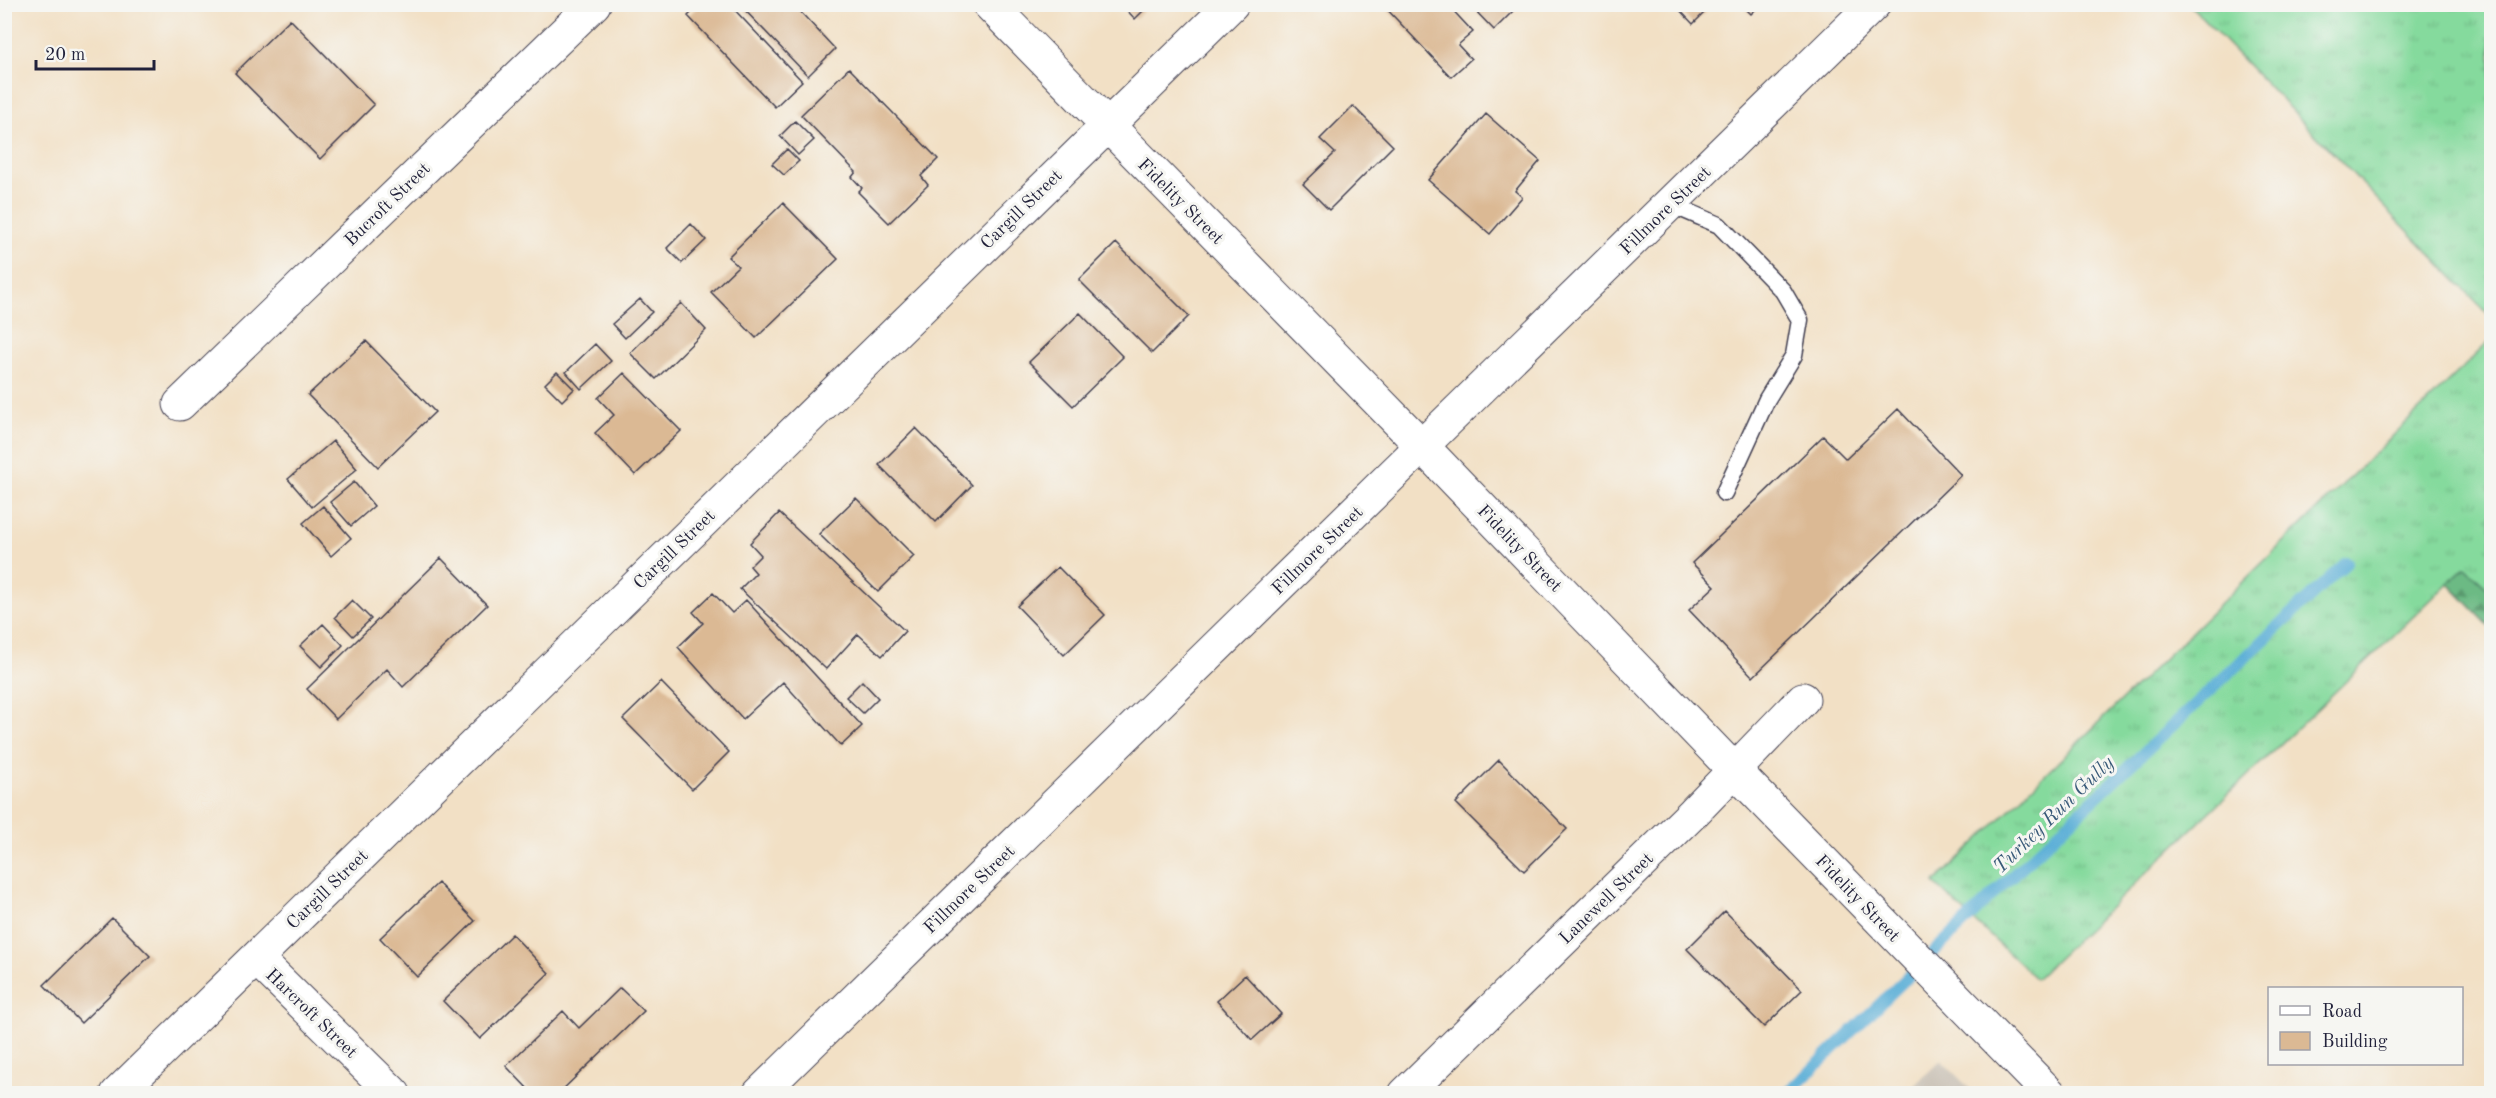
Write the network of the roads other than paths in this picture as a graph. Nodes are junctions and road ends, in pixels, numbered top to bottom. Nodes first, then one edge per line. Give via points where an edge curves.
1 (594, 4) edge
2 (989, 4) edge
3 (1232, 4) edge
4 (1874, 4) edge
5 (1106, 125) junction
6 (1671, 204) junction
7 (180, 404) dead end
8 (1422, 446) junction
9 (1724, 493) dead end
10 (1803, 699) dead end
11 (1735, 771) junction
12 (256, 958) junction
13 (2036, 1089) edge
14 (117, 1094) edge
15 (394, 1094) edge
16 (759, 1094) edge
17 (1405, 1094) edge

1 - 7 street, Bucroft Street
2 - 5 street, Fidelity Street
3 - 5 street, Cargill Street
4 - 6 street, Fillmore Street
5 - 8 street, Fidelity Street
5 - 12 street, Cargill Street
6 - 8 street, Fillmore Street
6 - 9 lane via 1719,225 1783,291 1800,320 1794,354 1767,399
8 - 11 street, Fidelity Street
8 - 16 street, Fillmore Street
10 - 11 street, Lanewell Street
11 - 13 street, Fidelity Street via 2012,1055
11 - 17 street, Lanewell Street
12 - 14 street, Cargill Street
12 - 15 street, Harcroft Street

